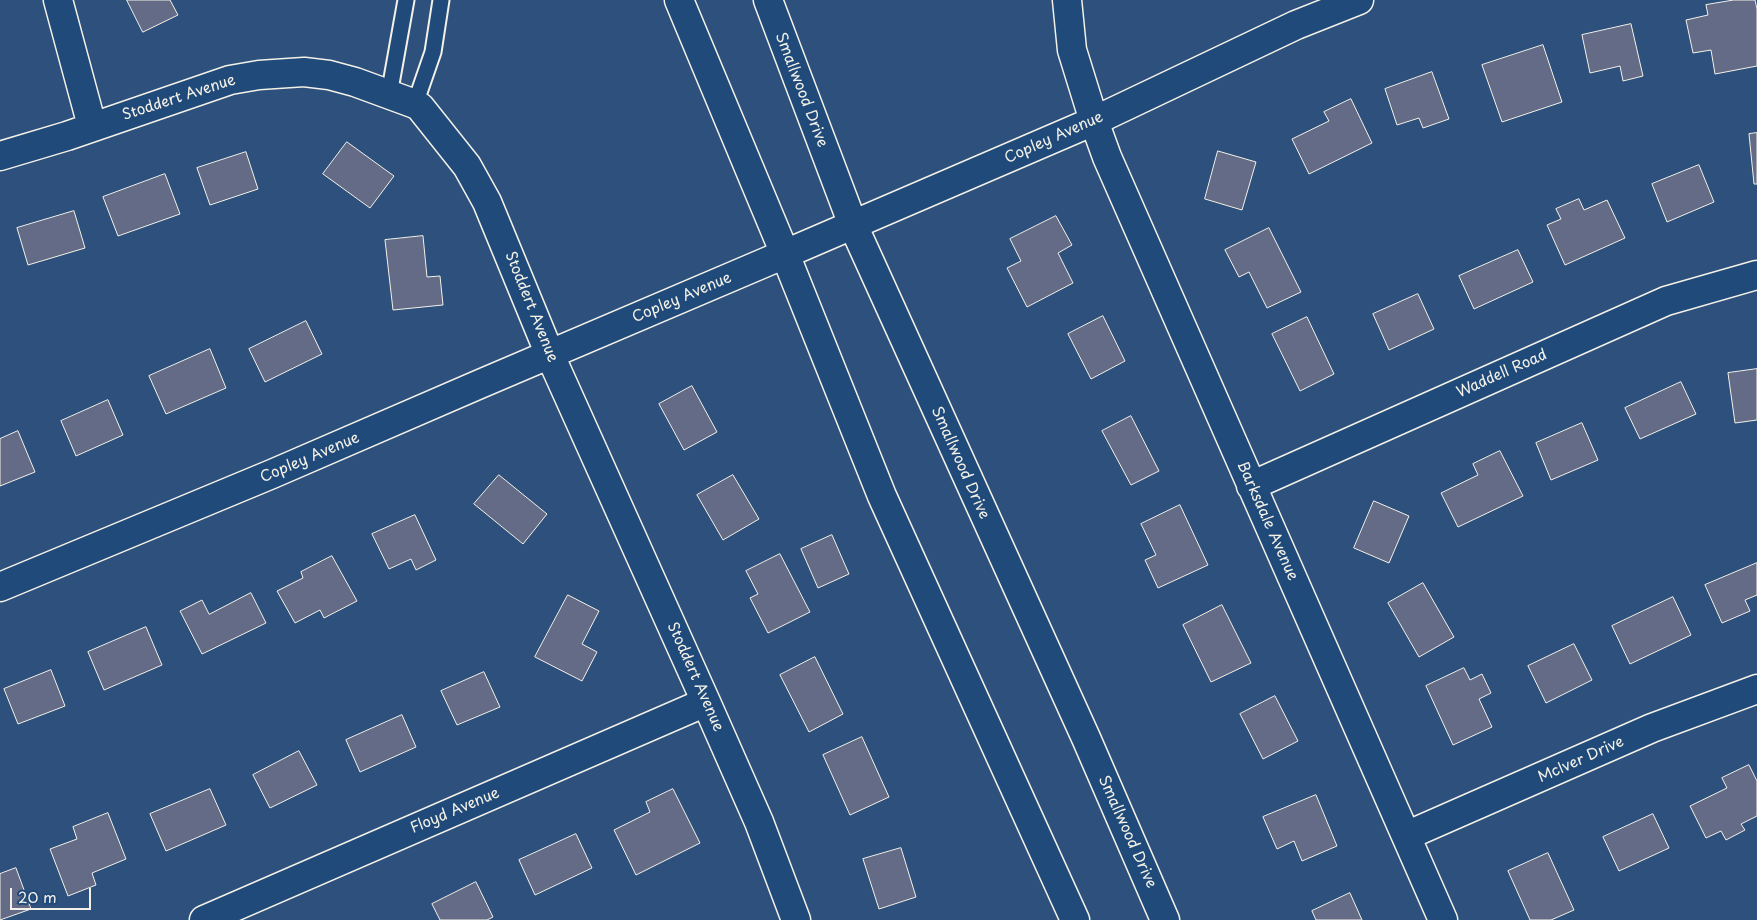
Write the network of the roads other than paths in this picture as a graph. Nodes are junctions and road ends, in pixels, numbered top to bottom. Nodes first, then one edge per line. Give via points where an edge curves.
1 (58, 0) edge
2 (406, 0) edge
3 (441, 0) edge
4 (679, 0) edge
5 (768, 0) edge
6 (1067, 0) edge
7 (1360, 0) edge
8 (389, 95) junction
9 (415, 104) junction
10 (1094, 121) junction
11 (92, 126) junction
12 (0, 156) edge
13 (853, 225) junction
14 (785, 254) junction
15 (1757, 275) edge
16 (550, 355) junction
17 (1251, 486) junction
18 (0, 587) edge
19 (1757, 689) edge
20 (706, 702) junction
21 (1406, 836) junction
22 (204, 920) edge
23 (796, 920) edge
24 (1074, 920) edge
25 (1166, 920) edge
26 (1443, 920) edge

1 - 11 street
2 - 8 lane
3 - 9 lane via 432,52
4 - 14 street
5 - 13 street, Smallwood Drive
6 - 10 street, Barksdale Avenue via 1072,50
7 - 10 street, Copley Avenue via 1296,25
8 - 9 street, Stoddert Avenue
8 - 11 street, Stoddert Avenue via 329,75 304,72 259,75 230,80
9 - 16 street, Stoddert Avenue via 467,166 487,202
10 - 13 street, Copley Avenue
10 - 17 street, Barksdale Avenue
11 - 12 street, Stoddert Avenue
13 - 14 street, Copley Avenue
13 - 25 street, Smallwood Drive
14 - 16 street, Copley Avenue
14 - 24 street via 882,496
15 - 17 street, Waddell Road via 1666,301
16 - 18 street, Copley Avenue
16 - 20 street, Stoddert Avenue
17 - 21 street, Barksdale Avenue
19 - 21 street, McIver Drive via 1652,728
20 - 22 street, Floyd Avenue
20 - 23 street, Stoddert Avenue via 759,822
21 - 26 street, Barksdale Avenue

